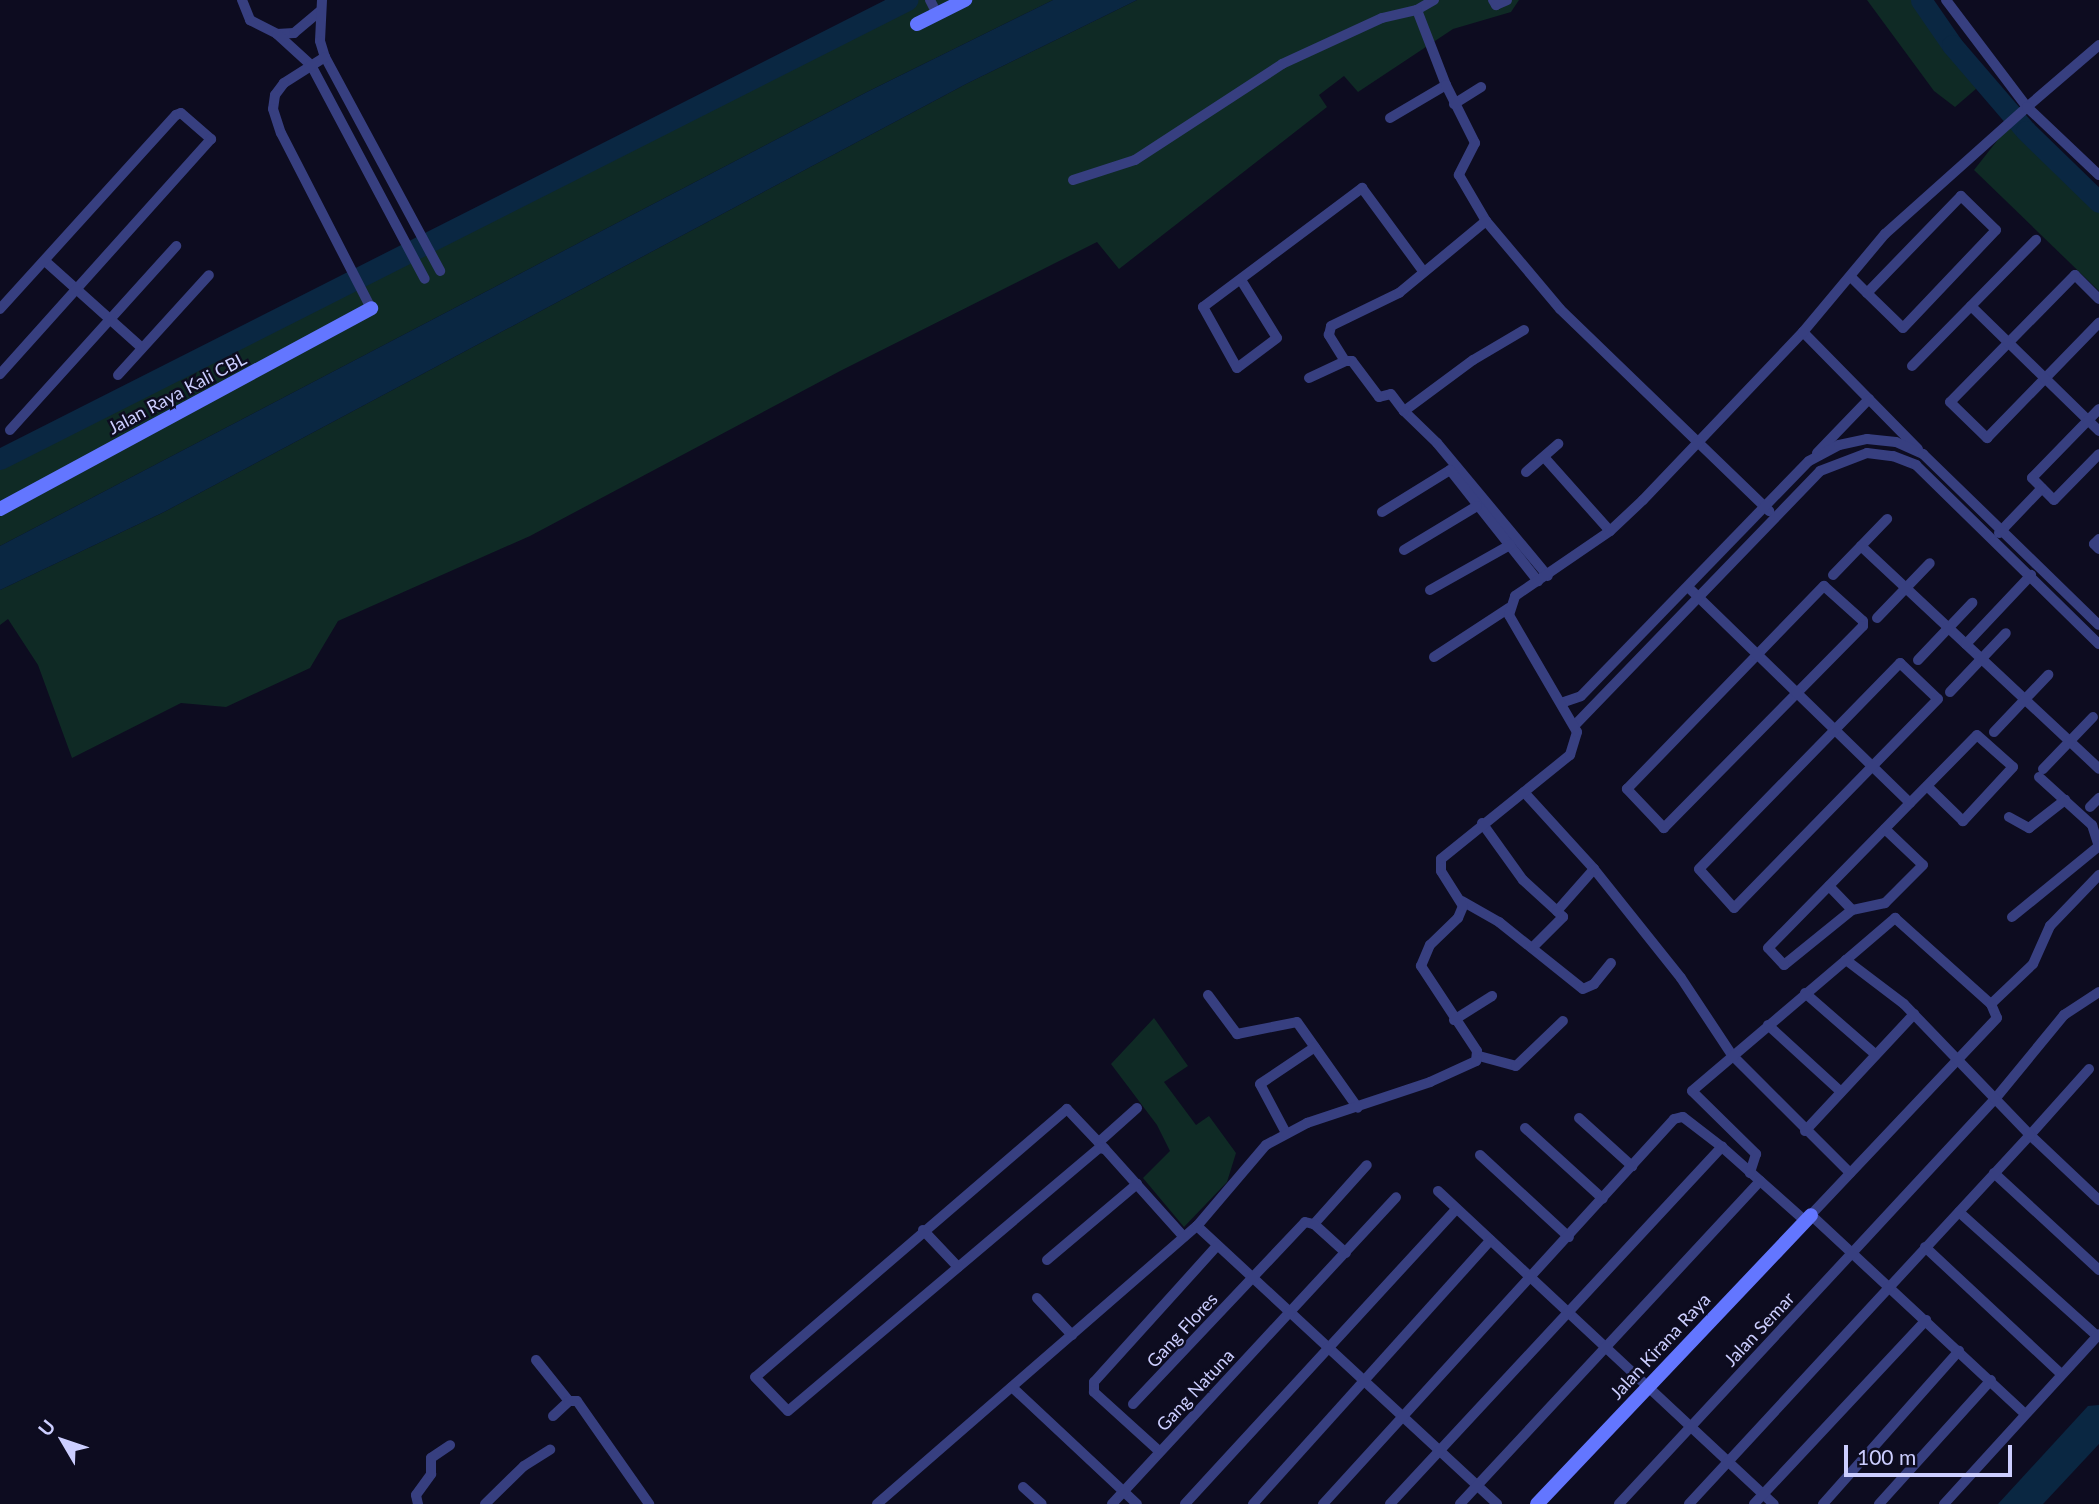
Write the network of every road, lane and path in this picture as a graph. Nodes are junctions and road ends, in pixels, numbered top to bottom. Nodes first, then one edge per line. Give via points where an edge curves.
1 (242, 0) edge
2 (323, 0) edge
3 (930, 0) edge
4 (1434, 0) edge
5 (1493, 0) edge
6 (1507, 0) edge
7 (1947, 0) edge
8 (956, 2) edge
9 (1417, 10) junction
10 (319, 12) junction
11 (937, 14) junction
12 (917, 24) dead end
13 (277, 34) junction
14 (2099, 46) edge
15 (326, 57) junction
16 (311, 65) junction
17 (1446, 85) junction
18 (1481, 88) dead end
19 (1454, 104) junction
20 (2024, 109) junction
21 (1390, 118) dead end
22 (2099, 175) edge
23 (1073, 180) dead end
24 (1486, 221) junction
25 (2036, 240) dead end
26 (176, 246) dead end
27 (45, 261) junction
28 (440, 271) dead end
29 (1423, 271) junction
30 (209, 275) dead end
31 (1851, 277) junction
32 (425, 279) dead end
33 (1241, 280) junction
34 (76, 289) junction
35 (1867, 293) junction
36 (2099, 299) edge
37 (1971, 306) junction
38 (0, 309) edge
39 (371, 309) joint
40 (109, 319) junction
41 (2099, 324) edge
42 (1524, 330) dead end
43 (1803, 332) junction
44 (2009, 342) junction
45 (142, 348) junction
46 (1345, 361) junction
47 (1912, 366) dead end
48 (0, 374) edge
49 (118, 375) dead end
50 (1309, 378) dead end
51 (2045, 378) junction
52 (1869, 399) junction
53 (2099, 409) edge
54 (1404, 411) junction
55 (2088, 420) junction
56 (10, 430) dead end
57 (2099, 431) edge
58 (1699, 443) junction
59 (1558, 444) dead end
60 (1923, 454) junction
61 (2099, 454) edge
62 (1544, 457) junction
63 (1809, 461) junction
64 (1526, 472) dead end
65 (2042, 488) junction
66 (1477, 506) junction
67 (1765, 507) junction
68 (0, 509) edge
69 (1382, 512) dead end
70 (1775, 517) junction
71 (1887, 519) dead end
72 (2003, 530) junction
73 (1610, 531) junction
74 (1994, 539) junction
75 (2099, 539) edge
76 (1510, 545) junction
77 (1861, 546) junction
78 (2099, 549) edge
79 (1404, 550) dead end
80 (1930, 562) dead end
81 (1833, 575) dead end
82 (2031, 575) junction
83 (1548, 576) junction
84 (1538, 581) junction
85 (1689, 588) junction
86 (1430, 590) dead end
87 (1904, 590) junction
88 (1701, 598) junction
89 (1972, 603) dead end
90 (1509, 608) junction
91 (1877, 618) dead end
92 (2099, 625) edge
93 (1947, 630) junction
94 (2006, 633) dead end
95 (1966, 644) junction
96 (2099, 644) edge
97 (1758, 654) junction
98 (1434, 657) dead end
99 (1982, 658) junction
100 (1918, 660) dead end
101 (2048, 674) dead end
102 (1950, 692) dead end
103 (1797, 693) junction
104 (2025, 699) junction
105 (1561, 703) junction
106 (2093, 717) dead end
107 (1574, 725) junction
108 (1834, 730) junction
109 (1994, 732) dead end
110 (2070, 741) junction
111 (1871, 766) junction
112 (2099, 769) edge
113 (1927, 786) junction
114 (1524, 792) junction
115 (2099, 799) edge
116 (2065, 800) junction
117 (1910, 803) junction
118 (2091, 807) dead end
119 (2009, 817) dead end
120 (2096, 822) edge
121 (1482, 823) junction
122 (1885, 829) junction
123 (2099, 847) edge
124 (1594, 869) junction
125 (2099, 875) edge
126 (1829, 886) junction
127 (1462, 901) junction
128 (1852, 910) junction
129 (1558, 911) junction
130 (2011, 917) dead end
131 (1532, 948) junction
132 (1846, 960) junction
133 (1611, 963) dead end
134 (2099, 992) edge
135 (1805, 993) junction
136 (1208, 995) dead end
137 (1492, 996) dead end
138 (1991, 1004) junction
139 (1914, 1014) junction
140 (1454, 1020) junction
141 (1563, 1021) dead end
142 (1768, 1025) junction
143 (1315, 1047) junction
144 (1732, 1055) junction
145 (1876, 1055) junction
146 (1479, 1056) junction
147 (1955, 1061) junction
148 (2089, 1069) dead end
149 (1842, 1092) junction
150 (1995, 1099) junction
151 (1137, 1108) dead end
152 (1358, 1108) junction
153 (1579, 1118) dead end
154 (1525, 1128) dead end
155 (1805, 1131) junction
156 (1286, 1133) junction
157 (2030, 1135) junction
158 (1101, 1145) junction
159 (1722, 1147) junction
160 (1480, 1155) dead end
161 (1367, 1165) dead end
162 (1632, 1166) junction
163 (1850, 1172) junction
164 (1750, 1173) junction
165 (1994, 1173) junction
166 (1760, 1181) junction
167 (1136, 1184) junction
168 (1438, 1192) dead end
169 (1396, 1198) dead end
170 (1603, 1199) junction
171 (2099, 1200) edge
172 (1456, 1209) junction
173 (1959, 1212) junction
174 (1807, 1217) junction
175 (1314, 1224) junction
176 (1197, 1226) junction
177 (923, 1230) junction
178 (1184, 1237) junction
179 (1569, 1237) junction
180 (1491, 1240) junction
181 (1217, 1246) junction
182 (1926, 1247) junction
183 (1346, 1253) junction
184 (1852, 1253) junction
185 (1047, 1260) dead end
186 (958, 1267) junction
187 (2099, 1270) edge
188 (1254, 1276) junction
189 (1529, 1280) junction
190 (1889, 1286) junction
191 (1037, 1298) dead end
192 (1291, 1311) junction
193 (1569, 1315) junction
194 (1926, 1320) junction
195 (1072, 1335) junction
196 (2098, 1335) edge
197 (1606, 1348) junction
198 (1328, 1349) junction
199 (1959, 1351) junction
200 (536, 1360) dead end
201 (2061, 1374) junction
202 (1991, 1380) junction
203 (1365, 1385) junction
204 (1649, 1386) junction
205 (1012, 1387) junction
206 (569, 1401) junction
207 (1133, 1404) dead end
208 (2024, 1413) junction
209 (553, 1416) dead end
210 (1402, 1420) junction
211 (1690, 1427) junction
212 (450, 1445) dead end
213 (550, 1450) dead end
214 (1159, 1451) junction
215 (1440, 1452) junction
216 (1728, 1462) junction
217 (1477, 1486) junction
218 (1023, 1487) dead end
219 (1122, 1490) junction
220 (1763, 1494) junction
221 (418, 1504) edge
222 (485, 1504) edge
223 (649, 1504) edge
224 (877, 1504) edge
225 (1042, 1504) edge
226 (1112, 1504) edge
227 (1137, 1504) edge
228 (1185, 1504) edge
229 (1253, 1504) edge
230 (1323, 1504) edge
231 (1390, 1504) edge
232 (1460, 1504) edge
233 (1497, 1504) edge
234 (1537, 1504) edge
235 (1619, 1504) edge
236 (1689, 1504) edge
237 (1754, 1504) edge
238 (1774, 1504) edge
239 (1824, 1504) edge
240 (1880, 1504) edge
241 (1944, 1504) edge

1 - 13 street via 250,20
2 - 10 street
3 - 11 street
4 - 9 street
5 - 6 street via 1496,5
7 - 20 street
8 - 11 main road
9 - 17 street
9 - 23 street via 1382,18 1282,64 1135,160
10 - 13 street via 301,29
10 - 15 street
11 - 12 main road
13 - 16 street
14 - 20 street
15 - 16 street
15 - 28 street
16 - 32 street
16 - 39 street via 284,83 275,94 273,108 281,133
17 - 19 street
17 - 21 street
18 - 19 street
19 - 24 street via 1475,144 1459,175
20 - 22 street
20 - 31 street via 1885,234
24 - 29 street
24 - 58 street via 1560,309
25 - 37 street
26 - 40 street
27 - 34 street
27 - 34 street via 176,115 181,113 211,139
27 - 38 street
29 - 33 street via 1362,188
29 - 46 street via 1399,293 1331,326 1329,335
30 - 45 street
31 - 35 street
31 - 43 street
33 - 33 street via 1201,310 1237,368 1277,338
34 - 40 street
34 - 48 street
35 - 35 street via 1961,196 1996,230 1903,328
36 - 44 street via 2074,275
37 - 44 street
37 - 47 street
39 - 68 main road, Jalan Raya Kali CBL
40 - 45 street
40 - 56 street
41 - 51 street
42 - 54 street via 1473,360
43 - 52 street
43 - 58 street
44 - 51 street
44 - 51 street via 1950,402 1987,438
45 - 49 street
46 - 50 street
46 - 54 street via 1352,361 1379,397 1391,394
51 - 55 street
52 - 60 street
52 - 63 street
53 - 55 street
54 - 83 street via 1437,443
55 - 57 street
55 - 65 street via 2032,478
58 - 67 street
58 - 73 street
59 - 62 street
60 - 63 street via 1896,442 1867,439 1839,445
60 - 72 street
61 - 65 street via 2054,500
62 - 64 street
62 - 73 street
63 - 67 street
65 - 72 street
66 - 69 street via 1450,470
66 - 76 street
66 - 79 street
67 - 70 street
67 - 85 street
70 - 74 street via 1820,471 1867,453 1916,465
70 - 88 street
71 - 77 street
72 - 74 street
72 - 92 street
73 - 83 street
74 - 82 street
75 - 78 street via 2094,544
76 - 84 street
76 - 86 street
77 - 81 street
77 - 87 street
80 - 87 street
82 - 95 street
82 - 96 street
83 - 84 street
84 - 90 street via 1515,596
85 - 88 street
85 - 105 street via 1581,696
87 - 91 street
87 - 93 street
88 - 97 street
88 - 107 street
89 - 93 street
90 - 98 street
90 - 105 street
93 - 95 street
93 - 100 street
94 - 99 street
95 - 99 street
97 - 103 street
97 - 103 street via 1824,586 1863,621
97 - 103 street via 1627,789 1664,828
99 - 102 street
99 - 104 street
101 - 104 street
103 - 108 street
104 - 109 street
104 - 110 street
105 - 107 street
106 - 110 street
107 - 114 street via 1575,746 1570,755
108 - 111 street
108 - 111 street via 1900,663 1930,687 1938,699
108 - 111 street via 1699,869 1734,908
110 - 112 street
110 - 116 street via 2041,773
111 - 117 street
113 - 113 street via 1977,735 2013,767 1963,821
113 - 117 street
114 - 121 street
114 - 124 street
115 - 118 street
116 - 119 street via 2029,828
116 - 120 street
117 - 122 street
120 - 123 street
121 - 127 street via 1441,859 1441,871
121 - 129 street via 1523,880
122 - 126 street
122 - 128 street via 1923,865 1885,903
123 - 130 street
124 - 129 street
124 - 144 street via 1681,978
125 - 138 street via 2050,926 2033,964
126 - 128 street
126 - 128 street via 1768,948 1784,965
127 - 131 street
127 - 140 street via 1461,914 1430,945 1421,966
129 - 131 street via 1563,917
131 - 133 street via 1583,989 1594,984
132 - 135 street
132 - 138 street via 1895,918
132 - 139 street
134 - 150 street, Jalan Semar via 2064,1015
135 - 142 street
135 - 145 street
136 - 143 street via 1237,1034 1292,1020
137 - 140 street
138 - 147 street via 1997,1019
139 - 145 street
139 - 147 street
140 - 146 street
141 - 146 street via 1516,1066
142 - 144 street
142 - 149 street
143 - 152 street
143 - 156 street via 1260,1084
144 - 155 street
144 - 164 street via 1692,1091 1756,1154
145 - 149 street
146 - 152 street via 1471,1065
147 - 150 street
147 - 163 street
148 - 157 street
149 - 155 street
150 - 157 street
150 - 184 street, Jalan Semar
151 - 158 street
152 - 156 street
153 - 162 street
154 - 170 street
155 - 163 street
156 - 176 street via 1258,1152 1234,1187
157 - 165 street
157 - 171 street
158 - 167 street
158 - 177 street via 1067,1109
158 - 186 street
159 - 162 street via 1677,1117
159 - 164 street
159 - 193 street
160 - 179 street
161 - 175 street
162 - 170 street
163 - 174 street
164 - 166 street
165 - 173 street
165 - 187 street
166 - 174 street
166 - 197 street
167 - 178 street
167 - 185 street
168 - 172 street
169 - 183 street, Gang Natuna
170 - 179 street
172 - 180 street
172 - 198 street
173 - 182 street
173 - 196 street
174 - 184 street
174 - 204 main road, Jalan Kirana Raya
175 - 183 street
175 - 188 street, Gang Flores via 1305,1222
176 - 178 street
176 - 181 street
177 - 186 street
177 - 186 street via 754,1373 783,1411
178 - 195 street
179 - 189 street
180 - 189 street
180 - 203 street
181 - 188 street
181 - 214 street via 1094,1382 1094,1392
182 - 190 street
182 - 201 street
183 - 192 street, Gang Natuna
184 - 190 street
184 - 211 street, Jalan Semar
188 - 192 street
188 - 207 street, Gang Flores
189 - 193 street
189 - 210 street
190 - 194 street
190 - 216 street
191 - 195 street
192 - 198 street
192 - 214 street, Gang Natuna
193 - 197 street
193 - 215 street
194 - 199 street
194 - 220 street
195 - 205 street
196 - 201 street
197 - 204 street
197 - 217 street
198 - 203 street
198 - 228 street
199 - 202 street
199 - 239 street
200 - 206 street
201 - 208 street
202 - 208 street
202 - 240 street
203 - 210 street
203 - 229 street
204 - 211 street
204 - 234 main road, Jalan Kirana Raya
205 - 219 street
205 - 224 street
206 - 209 street
206 - 223 street via 583,1410
208 - 241 street
210 - 215 street
210 - 230 street
211 - 216 street
211 - 235 street, Jalan Semar
212 - 221 street via 431,1458 431,1474 416,1495
213 - 222 street via 524,1466
214 - 219 street, Gang Natuna
215 - 217 street
215 - 231 street
216 - 220 street
216 - 236 street
217 - 232 street
217 - 233 street
218 - 225 street
219 - 226 street, Gang Natuna
219 - 227 street
220 - 237 street
220 - 238 street

